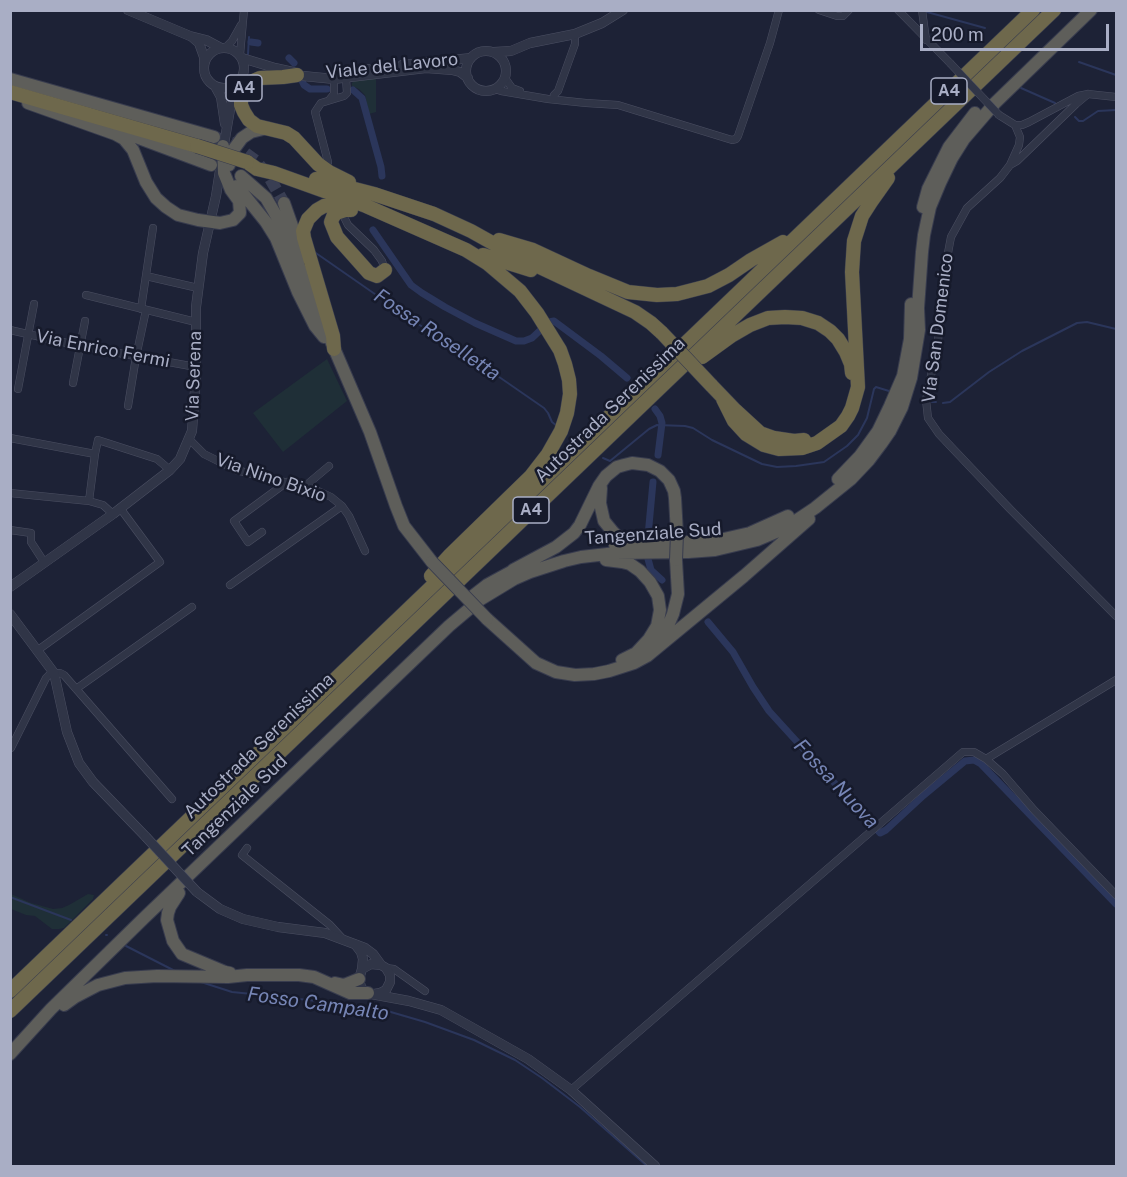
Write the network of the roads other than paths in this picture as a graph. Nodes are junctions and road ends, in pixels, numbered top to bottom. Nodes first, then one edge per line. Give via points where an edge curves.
1 (128, 10) edge
2 (244, 10) edge
3 (623, 10) edge
4 (819, 10) edge
5 (849, 10) edge
6 (898, 10) edge
7 (921, 10) edge
8 (1033, 10) edge
9 (1054, 10) edge
10 (1080, 10) edge
11 (1091, 10) edge
12 (781, 12) edge
13 (909, 20) junction
14 (243, 23) junction
15 (575, 34) junction
16 (190, 36) junction
17 (927, 40) junction
18 (521, 46) junction
19 (223, 48) junction
20 (494, 52) junction
21 (241, 57) junction
22 (471, 58) junction
23 (204, 64) junction
24 (506, 73) junction
25 (297, 75) junction
26 (468, 78) junction
27 (10, 79) edge
28 (334, 79) junction
29 (346, 79) junction
30 (239, 82) junction
31 (10, 85) edge
32 (215, 86) junction
33 (495, 89) junction
34 (1088, 94) junction
35 (10, 95) edge
36 (554, 95) junction
37 (1116, 97) edge
38 (330, 99) junction
39 (605, 104) junction
40 (1015, 125) junction
41 (267, 128) junction
42 (226, 129) junction
43 (930, 129) junction
44 (160, 135) junction
45 (219, 142) junction
46 (247, 162) junction
47 (327, 162) dead end
48 (211, 165) dead end
49 (1010, 165) junction
50 (241, 176) dead end
51 (374, 194) junction
52 (284, 203) tunnel mouth
53 (380, 212) junction
54 (344, 217) dead end
55 (210, 221) junction
56 (153, 228) dead end
57 (471, 231) junction
58 (801, 232) junction
59 (466, 250) junction
60 (386, 270) joint
61 (146, 276) junction
62 (198, 288) junction
63 (587, 288) junction
64 (86, 296) dead end
65 (34, 304) dead end
66 (144, 310) junction
67 (85, 321) dead end
68 (196, 322) junction
69 (10, 330) edge
70 (28, 334) junction
71 (80, 346) junction
72 (334, 349) junction
73 (136, 357) junction
74 (196, 367) junction
75 (72, 383) dead end
76 (18, 389) dead end
77 (650, 397) junction
78 (723, 399) junction
79 (128, 406) dead end
80 (10, 438) edge
81 (189, 439) junction
82 (95, 454) junction
83 (329, 466) dead end
84 (170, 470) junction
85 (606, 476) junction
86 (851, 479) junction
87 (287, 482) junction
88 (304, 487) junction
89 (10, 493) edge
90 (89, 501) junction
91 (342, 506) junction
92 (117, 511) junction
93 (10, 530) edge
94 (262, 532) dead end
95 (647, 544) junction
96 (365, 551) dead end
97 (44, 562) junction
98 (547, 566) junction
99 (513, 570) junction
100 (230, 585) dead end
101 (10, 587) edge
102 (192, 607) dead end
103 (10, 614) edge
104 (401, 615) junction
105 (1116, 616) edge
106 (38, 650) junction
107 (620, 668) junction
108 (556, 672) junction
109 (54, 673) junction
110 (1116, 680) edge
111 (76, 689) junction
112 (11, 748) edge
113 (986, 759) junction
114 (172, 799) dead end
115 (224, 843) junction
116 (246, 848) dead end
117 (1116, 895) edge
118 (343, 939) junction
119 (355, 944) junction
120 (383, 966) junction
121 (361, 974) junction
122 (247, 975) junction
123 (328, 982) junction
124 (389, 985) junction
125 (10, 991) edge
126 (425, 991) dead end
127 (371, 994) junction
128 (409, 1000) junction
129 (10, 1011) edge
130 (10, 1042) edge
131 (10, 1054) edge
132 (571, 1090) junction
133 (655, 1167) edge

1 - 16 street, Viale del Lavoro
2 - 14 street
3 - 15 street, Viale del Lavoro
4 - 5 street via 837,16
6 - 13 street
7 - 13 street
7 - 17 street
8 - 58 highway, Autostrada Serenissima / A4
9 - 43 highway, Autostrada Serenissima / A4
10 - 95 highway, Tangenziale Sud via 975,112 939,166 918,225 910,339 903,376 878,430 860,456 838,480 796,512 750,533 715,541
11 - 86 highway, Tangenziale Sud via 995,103 952,158 933,199 924,235 919,330 902,407 881,444
12 - 39 street via 736,139
13 - 17 street
14 - 19 street
14 - 21 street
15 - 18 street, Viale del Lavoro
15 - 36 street via 575,44
16 - 19 street, Viale del Lavoro
16 - 23 street via 199,43
17 - 40 street, bridge via 999,115
18 - 20 street, Viale del Lavoro
18 - 24 street via 511,57
19 - 21 street, Viale del Lavoro via 234,50
19 - 23 street via 210,53
20 - 22 street, Viale del Lavoro via 482,51
20 - 24 street via 501,57
21 - 22 street, Viale del Lavoro via 284,71 326,75
21 - 30 street via 244,70
22 - 26 street, Viale del Lavoro via 466,68
23 - 32 street via 206,77
24 - 33 street
24 - 36 street via 517,91
25 - 28 street, Viale del Lavoro
25 - 30 street, Viale del Lavoro via 259,74
25 - 41 highway, A4 via 260,78 244,88 244,112 257,126
26 - 29 street, Viale del Lavoro via 452,70 426,68
26 - 33 street, Viale del Lavoro via 482,91
27 - 45 highway
28 - 29 street, Viale del Lavoro
28 - 38 street
29 - 38 street via 347,93
30 - 32 street, Viale del Lavoro via 227,88
30 - 42 street, Via Serena
31 - 44 highway
32 - 42 street via 221,97
33 - 39 street
34 - 37 street
34 - 40 street
34 - 49 street, Via San Domenico
35 - 44 highway
35 - 48 highway
35 - 55 highway via 124,139 156,198 177,215
36 - 39 street
38 - 47 street via 315,112
40 - 49 street via 1020,137
41 - 51 highway, A4 via 286,133 324,168
41 - 72 highway via 251,132 235,146 230,171 276,238 315,326
42 - 45 street, Via Serena
43 - 77 highway, Autostrada Serenissima / A4
43 - 78 highway, A4 via 871,202 854,241 858,387 848,416 817,443 779,449 746,434
44 - 46 highway, A4, bridge
45 - 55 street, Via Serena via 216,196
45 - 55 highway via 224,172 239,201 240,213 233,220
46 - 51 highway, A4
46 - 53 highway, A4 via 257,169
49 - 105 street, Via San Domenico via 967,208 951,237 926,400 928,418 1010,509
50 - 72 highway via 266,198 276,215
51 - 57 highway, A4
52 - 72 highway
53 - 59 highway, A4
53 - 60 highway, A4 via 345,210 336,213 332,222 337,237 369,273 377,276
53 - 72 highway via 342,204 324,206 305,224 303,238
54 - 60 street via 374,250
55 - 62 street, Via Serena
56 - 61 street
57 - 58 highway, A4 via 533,250 628,292 657,295 708,286
57 - 63 highway, A4
58 - 104 highway, Autostrada Serenissima / A4
59 - 63 highway, A4
59 - 104 highway, A4 via 520,291 560,350 569,380 567,413 548,454 531,476 450,555
61 - 62 street
61 - 66 street
62 - 68 street, Via Serena
63 - 78 highway, A4, bridge via 651,323
64 - 66 street
65 - 70 street
66 - 68 street
66 - 73 street
67 - 71 street
68 - 74 street, Via Serena
69 - 70 street, Via Enrico Fermi
70 - 71 street, Via Enrico Fermi
70 - 76 street
71 - 73 street, Via Enrico Fermi
71 - 75 street
72 - 108 highway, bridge via 404,526 432,562 487,619 536,663
73 - 74 street, Via Enrico Fermi
73 - 79 street
74 - 81 street, Via Serena
77 - 78 highway, A4 via 731,336 768,318 802,318 818,323 838,339 851,364 852,388 846,408 832,426 811,438 794,441 760,433
77 - 129 highway, Autostrada Serenissima / A4
80 - 82 street
81 - 84 street, Via Serena
81 - 87 street, Via Nino Bixio via 204,454 225,465
82 - 84 street via 98,440 157,459
82 - 90 street
83 - 88 street
84 - 92 street, Via Serena
85 - 95 highway via 600,503 604,521 617,536
85 - 99 highway via 574,533
85 - 107 highway, bridge via 617,467 632,463 648,465 669,480 676,506 678,594 673,614 648,651
86 - 98 highway, Tangenziale Sud via 794,522 756,540 715,550 596,554
86 - 107 highway via 692,620 647,656
87 - 88 street, Via Nino Bixio
87 - 94 street via 234,521 248,542
88 - 91 street, Via Nino Bixio via 331,497
89 - 90 street
90 - 92 street
91 - 96 street, Via Nino Bixio
91 - 100 street
92 - 97 street, Via Serena
92 - 106 street via 160,562
93 - 97 street via 31,533 31,542
95 - 99 highway, Tangenziale Sud via 571,550
97 - 101 street, Via Serena
98 - 108 highway via 602,559 630,564 650,582 660,610 657,626 636,653 604,666
98 - 115 highway, Tangenziale Sud via 514,579 465,612
99 - 130 highway, Tangenziale Sud via 458,608 68,981
102 - 111 street
103 - 106 street
104 - 125 highway, Autostrada Serenissima / A4
106 - 109 street
107 - 108 highway via 594,674
109 - 111 street via 64,675
109 - 112 street via 46,678
109 - 118 street, bridge via 67,732 79,763 197,892 243,920
110 - 113 street
111 - 114 street
113 - 117 street
113 - 132 street via 974,752 963,752 953,759
115 - 122 highway via 179,893 167,920 182,954 225,972
115 - 131 highway, Tangenziale Sud via 58,1002
116 - 118 street via 242,855
118 - 119 street
119 - 120 street via 373,954
119 - 121 street via 363,959
120 - 121 street via 371,964
120 - 124 street via 390,975
120 - 126 street via 394,969
121 - 123 highway via 345,985
121 - 127 street via 362,987
122 - 123 highway via 314,976
122 - 131 highway via 125,978 98,985 64,1004
123 - 127 highway via 350,993
124 - 127 street via 383,992
124 - 128 street via 394,993
127 - 128 street
128 - 132 street via 451,1015 528,1059
132 - 133 street

